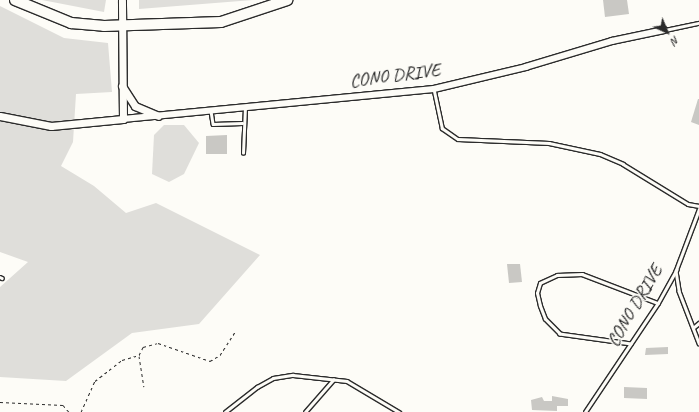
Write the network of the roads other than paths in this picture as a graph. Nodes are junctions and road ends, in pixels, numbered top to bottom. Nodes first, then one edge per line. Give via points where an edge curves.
1 (15, 0) edge
2 (122, 0) edge
3 (287, 0) edge
4 (699, 23) edge
5 (122, 26) junction
6 (664, 30) joint
7 (121, 84) junction
8 (434, 89) junction
9 (246, 106) junction
10 (211, 110) junction
11 (0, 116) edge
12 (158, 116) junction
13 (123, 119) junction
14 (242, 123) junction
15 (243, 153) dead end
16 (699, 208) edge
17 (676, 270) junction
18 (658, 303) junction
19 (699, 323) edge
20 (692, 328) junction
21 (699, 343) edge
22 (631, 344) junction
23 (334, 379) junction
24 (225, 412) edge
25 (306, 412) edge
26 (399, 412) edge
27 (585, 412) edge

1 - 5 highway via 71,23
2 - 5 street
3 - 5 highway via 221,22
4 - 6 lane
5 - 7 street
6 - 8 street, CONO DRIVE via 612,41 526,67
7 - 12 street via 135,106
7 - 13 street
8 - 9 street, CONO DRIVE
8 - 16 lane via 442,128 458,139 549,143 600,154 623,164 688,204
9 - 10 street, CONO DRIVE
9 - 14 lane
10 - 12 street, CONO DRIVE
10 - 14 lane via 212,124
11 - 13 street via 51,126
12 - 13 street, CONO DRIVE
14 - 15 lane
16 - 17 lane, CONO DRIVE
17 - 18 lane, CONO DRIVE
17 - 20 lane
18 - 22 lane, CONO DRIVE
18 - 22 lane via 582,274 548,277 540,283 537,293 545,319 560,334
19 - 20 lane
20 - 21 lane
22 - 27 lane, CONO DRIVE
23 - 24 lane via 293,375 274,378
23 - 25 lane
23 - 26 lane via 346,381

